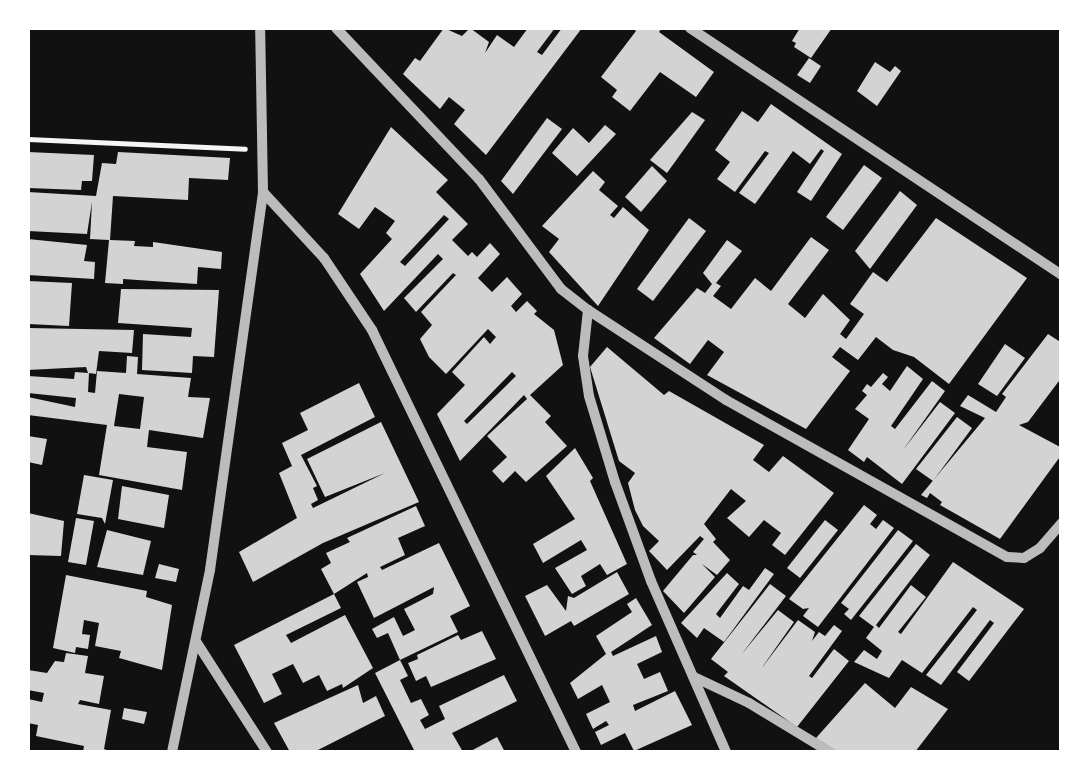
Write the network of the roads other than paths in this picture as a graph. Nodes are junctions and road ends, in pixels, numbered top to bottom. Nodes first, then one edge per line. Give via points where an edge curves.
1 (260, 28) edge
2 (336, 28) edge
3 (690, 28) edge
4 (263, 192) junction
5 (1062, 275) edge
6 (588, 310) junction
7 (1062, 523) edge
8 (198, 642) junction
9 (694, 676) junction
10 (172, 752) edge
11 (267, 752) edge
12 (576, 752) edge
13 (726, 752) edge
14 (830, 752) edge

1 - 4 street
2 - 6 street via 478,179 562,289
3 - 5 street
4 - 8 street
4 - 12 street via 324,258 372,330
6 - 7 street via 726,400 1007,557 1024,558
6 - 9 street via 583,356 589,396 645,565
8 - 10 street
8 - 11 street
9 - 13 street
9 - 14 street

